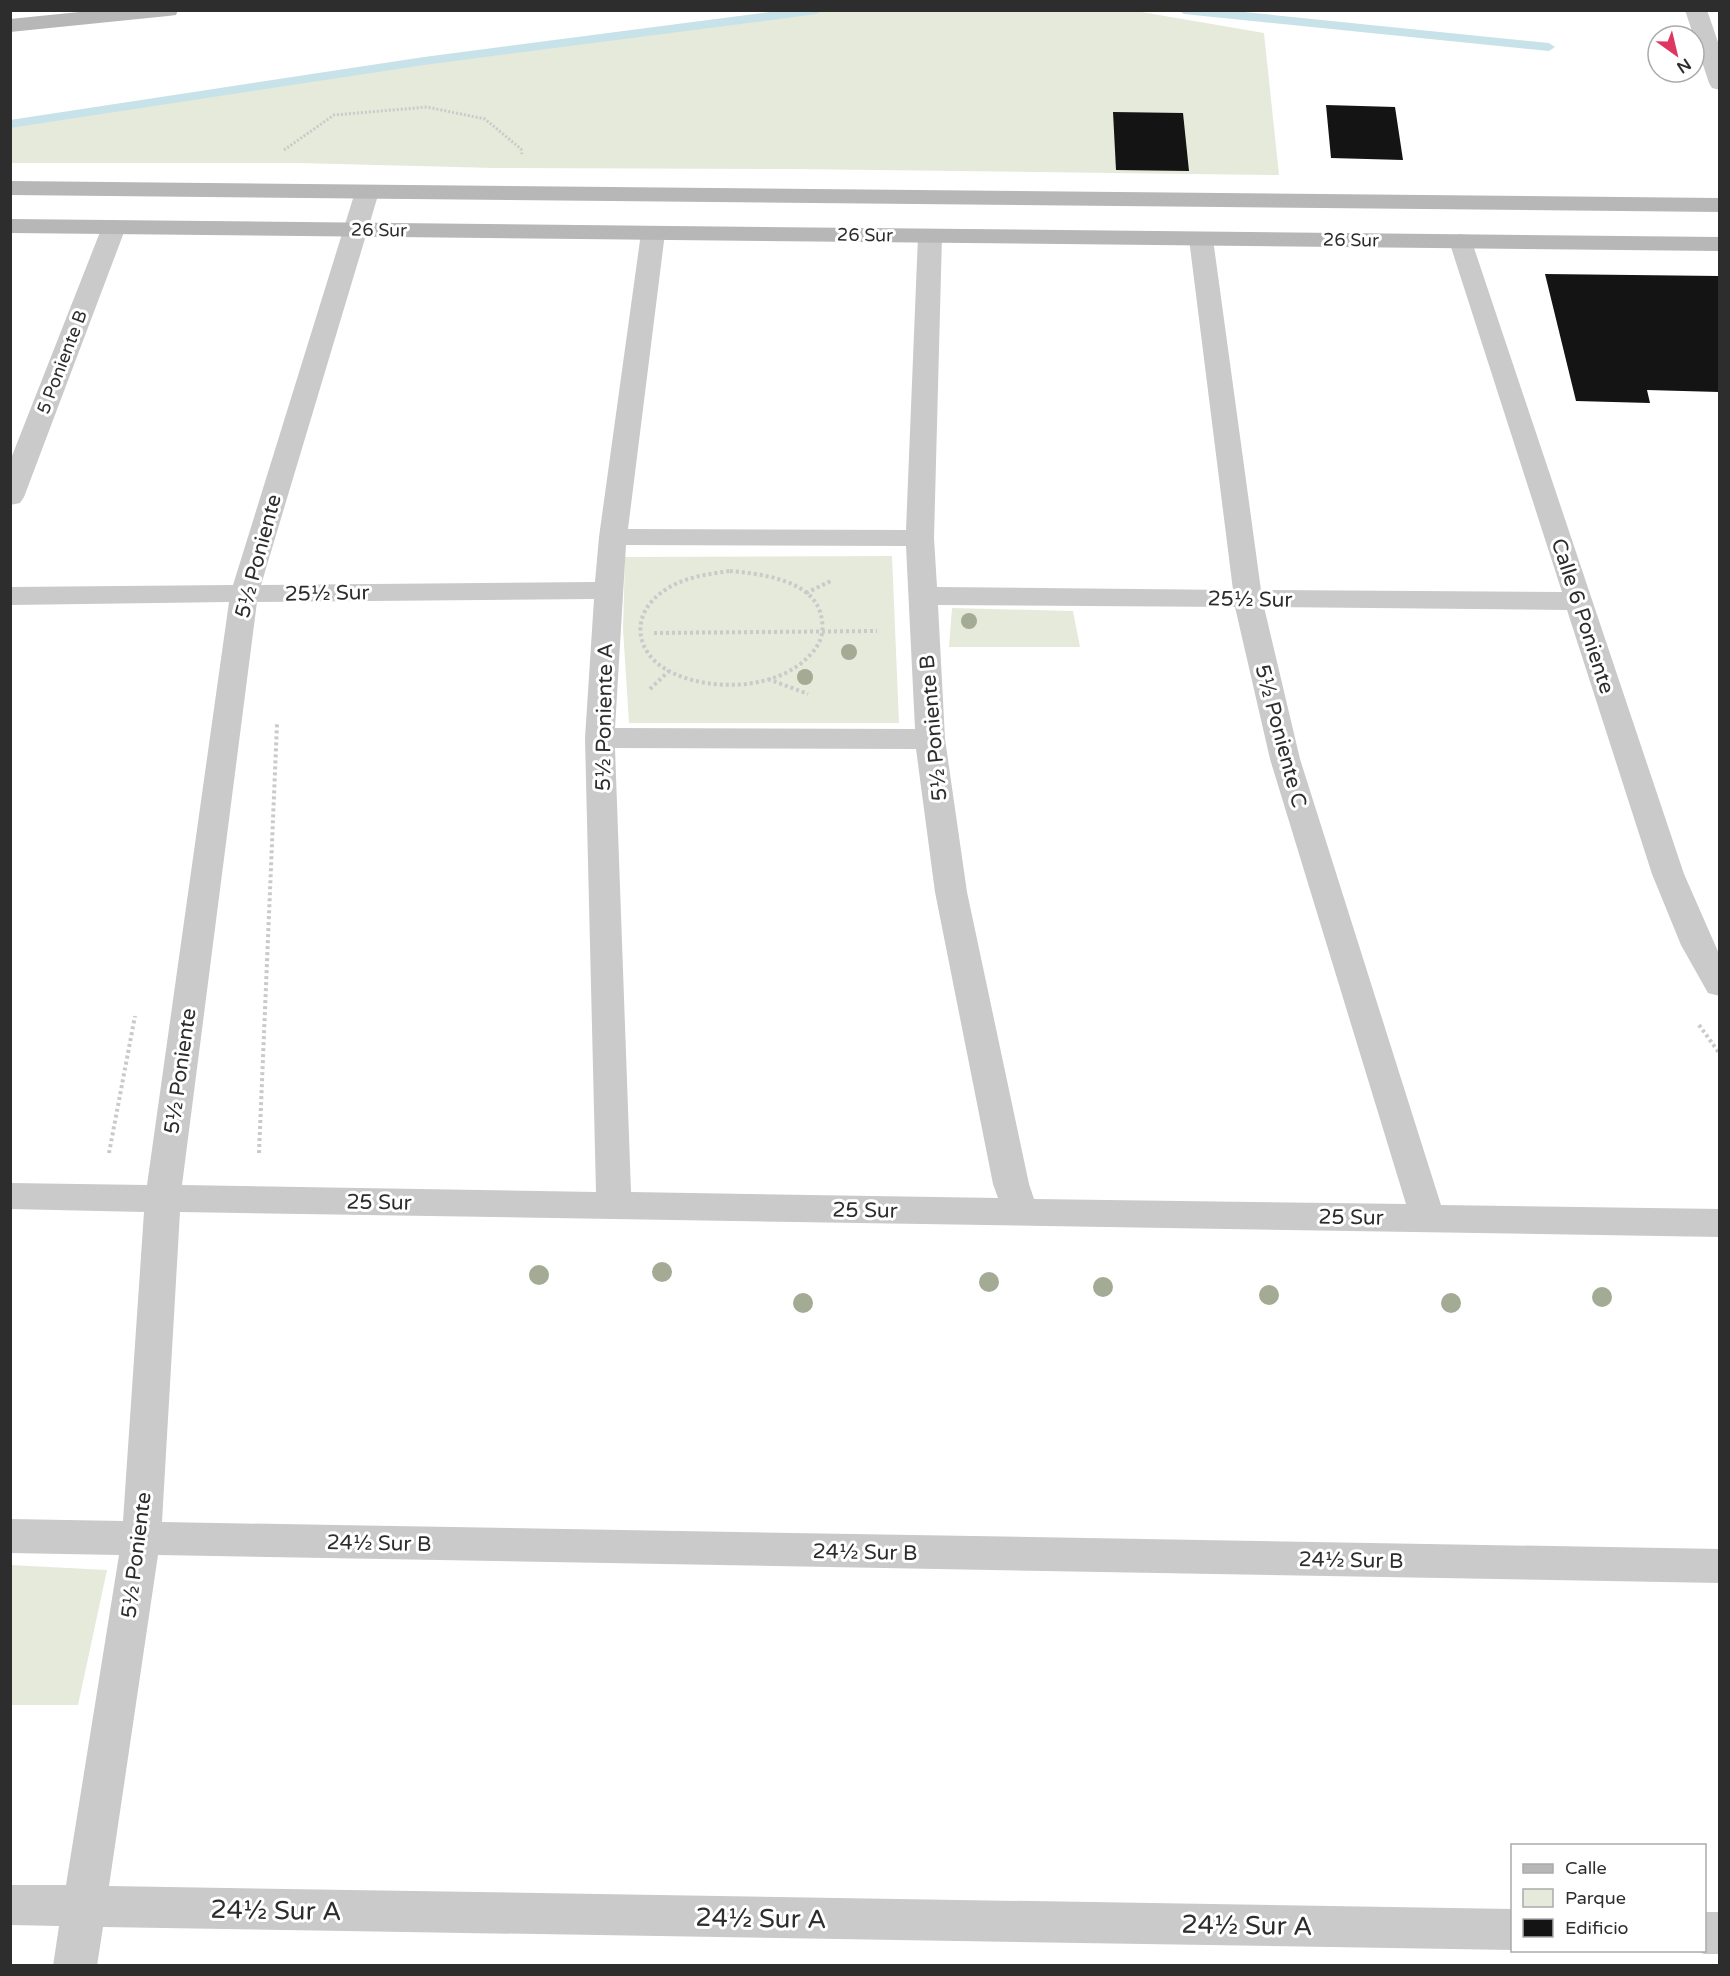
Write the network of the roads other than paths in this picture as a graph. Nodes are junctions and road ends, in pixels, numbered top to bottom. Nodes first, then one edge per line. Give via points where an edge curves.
1 (168, 10) edge
2 (1696, 10) edge
3 (10, 26) edge
4 (1719, 83) edge
5 (10, 189) edge
6 (366, 192) junction
7 (1528, 203) junction
8 (1719, 205) edge
9 (10, 226) edge
10 (114, 227) junction
11 (353, 230) junction
12 (653, 233) junction
13 (930, 236) junction
14 (1201, 239) junction
15 (1461, 241) junction
16 (1719, 244) edge
17 (10, 497) edge
18 (614, 537) junction
19 (920, 538) junction
20 (608, 590) junction
21 (244, 594) junction
22 (10, 596) edge
23 (923, 596) junction
24 (1248, 599) junction
25 (1577, 601) junction
26 (600, 738) junction
27 (930, 740) junction
28 (1719, 985) edge
29 (10, 1196) edge
30 (164, 1199) junction
31 (614, 1205) junction
32 (1021, 1212) junction
33 (1428, 1219) junction
34 (1719, 1223) edge
35 (10, 1536) edge
36 (141, 1539) junction
37 (1719, 1566) edge
38 (10, 1905) edge
39 (85, 1907) junction
40 (1511, 1929) edge
41 (75, 1965) edge

1 - 3 street
2 - 4 street
5 - 6 street, 26 Sur
6 - 7 street, 26 Sur
6 - 11 street, 5½ Poniente
7 - 8 street, 26 Sur
7 - 15 street via 1475,227
9 - 10 street, 26 Sur
10 - 11 street, 26 Sur
10 - 17 street, 5 Poniente B
11 - 12 street, 26 Sur
11 - 21 street, 5½ Poniente
12 - 13 street, 26 Sur
12 - 18 street, 5½ Poniente A
13 - 14 street, 26 Sur
13 - 19 street, 5½ Poniente B
14 - 15 street, 26 Sur
14 - 24 street, 5½ Poniente C
15 - 16 street, 26 Sur
15 - 25 street, Calle 6 Poniente
18 - 19 street
18 - 20 street, 5½ Poniente A
19 - 23 street, 5½ Poniente B
20 - 21 street, 25½ Sur
20 - 26 street, 5½ Poniente A
21 - 22 street, 25½ Sur
21 - 30 street, 5½ Poniente
23 - 24 street, 25½ Sur
23 - 27 street, 5½ Poniente B
24 - 25 street, 25½ Sur
24 - 33 street, 5½ Poniente C via 1285,759
25 - 28 street, Calle 6 Poniente via 1680,909
26 - 27 street
26 - 31 street, 5½ Poniente A
27 - 32 street, 5½ Poniente B via 951,892 1011,1184
29 - 30 street, 25 Sur
30 - 31 street, 25 Sur
30 - 36 street, 5½ Poniente
31 - 32 street, 25 Sur
32 - 33 street, 25 Sur
33 - 34 street, 25 Sur
35 - 36 street, 24½ Sur B
36 - 37 street, 24½ Sur B
36 - 39 street, 5½ Poniente
38 - 39 street, 24½ Sur A
39 - 40 street, 24½ Sur A
39 - 41 street, 5½ Poniente

